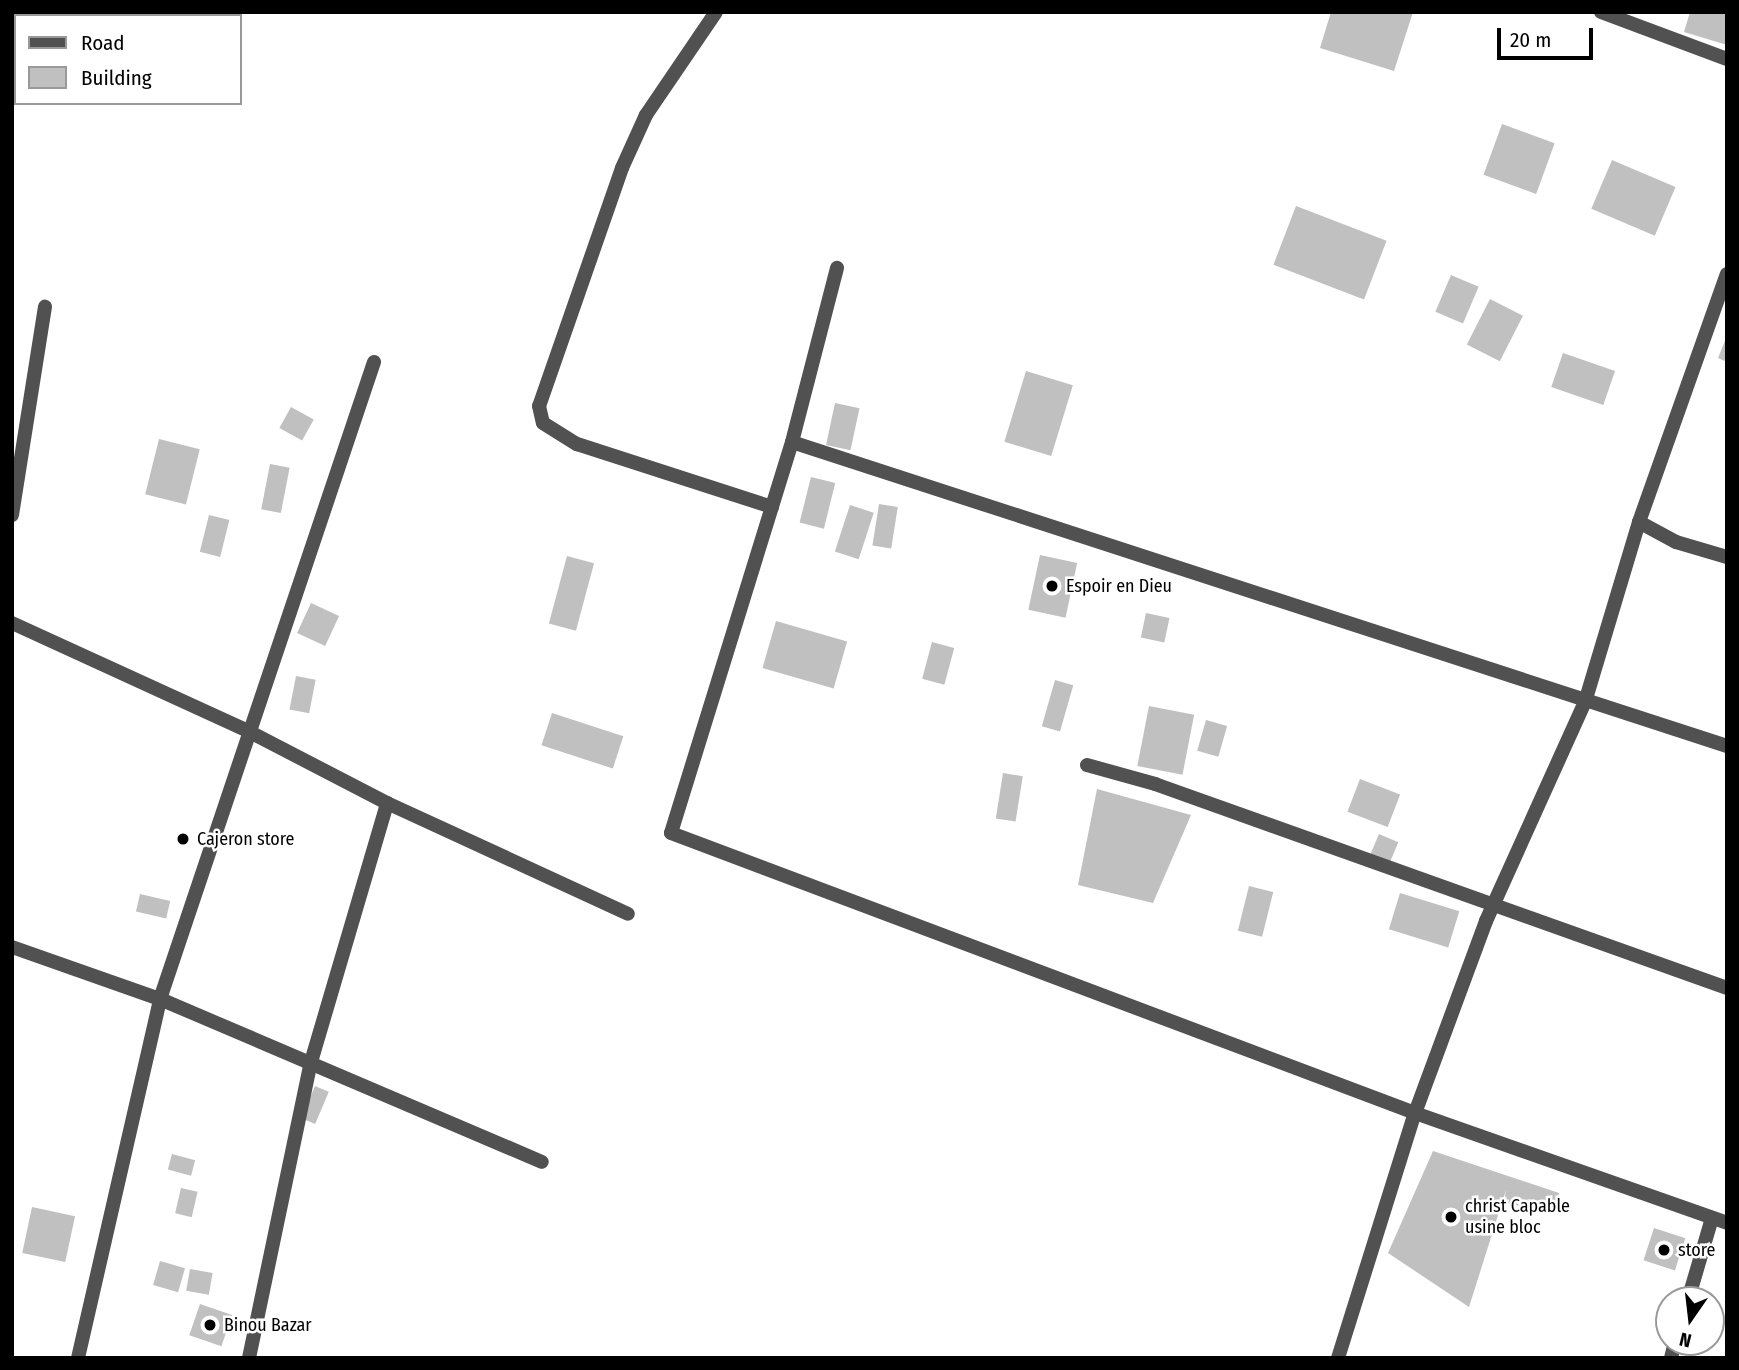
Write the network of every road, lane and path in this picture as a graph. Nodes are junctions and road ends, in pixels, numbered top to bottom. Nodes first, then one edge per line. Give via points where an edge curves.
1 (716, 12) edge
2 (1601, 12) edge
3 (1727, 59) edge
4 (836, 268) dead end
5 (1727, 274) edge
6 (45, 307) dead end
7 (374, 362) dead end
8 (792, 442) junction
9 (772, 507) junction
10 (12, 515) edge
11 (1639, 522) junction
12 (1727, 557) edge
13 (12, 623) edge
14 (1585, 702) junction
15 (248, 731) junction
16 (1727, 746) edge
17 (1087, 765) dead end
18 (387, 803) junction
19 (1492, 907) junction
20 (628, 914) dead end
21 (12, 947) edge
22 (1727, 988) edge
23 (160, 999) junction
24 (312, 1062) junction
25 (1415, 1113) junction
26 (542, 1162) dead end
27 (1712, 1219) junction
28 (1727, 1223) edge
29 (1692, 1286) edge
30 (78, 1358) edge
31 (249, 1358) edge
32 (1338, 1358) edge

1 - 9 street via 646,115 622,168 539,406 543,423 578,444
2 - 3 street
4 - 8 street
5 - 11 street
6 - 10 street
7 - 15 street
8 - 9 street
8 - 14 street
9 - 25 street via 671,833
11 - 12 street via 1676,542
11 - 14 street
13 - 15 street
14 - 16 street
14 - 19 street
15 - 18 street
15 - 23 street
17 - 19 street via 1155,784
18 - 20 street
18 - 24 street
19 - 22 street
19 - 25 street
21 - 23 street
23 - 24 street
23 - 30 street
24 - 26 street
24 - 31 street
25 - 27 street
25 - 32 street
27 - 28 street
27 - 29 street

